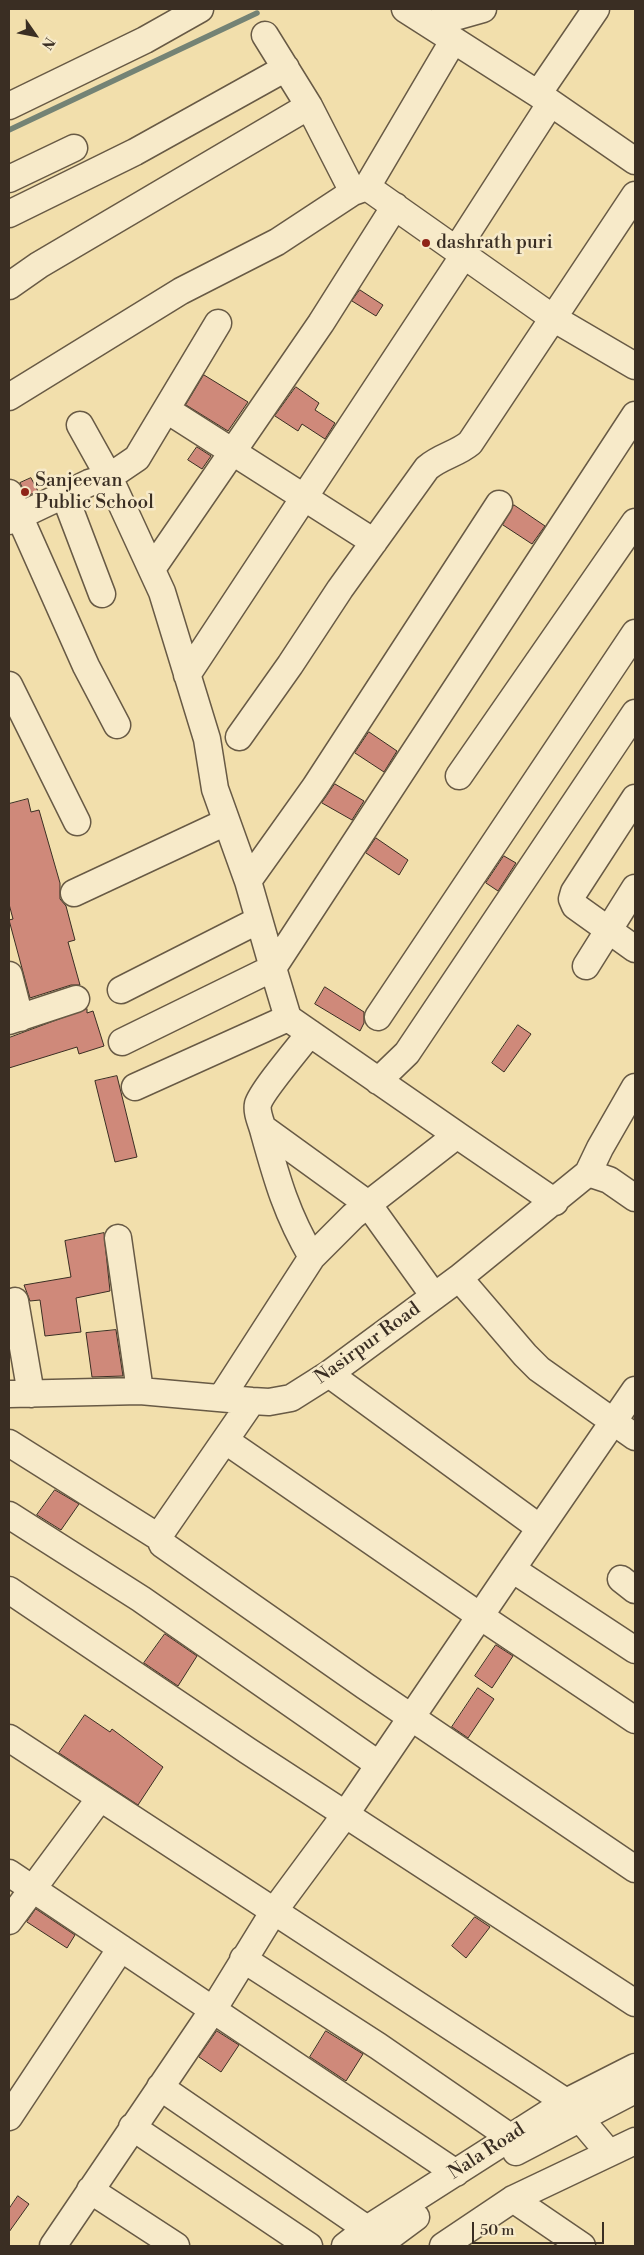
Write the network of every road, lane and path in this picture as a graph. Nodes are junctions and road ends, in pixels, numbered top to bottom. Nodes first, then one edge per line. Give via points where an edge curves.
1 (200, 9) edge
2 (404, 9) edge
3 (483, 9) edge
4 (596, 9) edge
5 (430, 24) junction
6 (265, 35) dead end
7 (453, 41) junction
8 (286, 68) junction
9 (544, 99) junction
10 (9, 106) edge
11 (309, 106) junction
12 (74, 148) dead end
13 (631, 150) edge
14 (9, 179) edge
15 (360, 189) junction
16 (635, 195) edge
17 (395, 206) junction
18 (9, 214) edge
19 (460, 252) junction
20 (9, 286) edge
21 (554, 318) junction
22 (218, 323) dead end
23 (635, 366) edge
24 (9, 397) edge
25 (167, 410) junction
26 (635, 415) edge
27 (80, 425) dead end
28 (233, 452) junction
29 (109, 477) junction
30 (9, 493) edge
31 (64, 494) junction
32 (303, 498) junction
33 (499, 504) dead end
34 (14, 518) edge
35 (635, 522) edge
36 (374, 542) junction
37 (152, 570) junction
38 (102, 594) dead end
39 (635, 633) edge
40 (187, 675) junction
41 (9, 685) edge
42 (635, 713) edge
43 (117, 725) dead end
44 (239, 737) dead end
45 (459, 776) dead end
46 (635, 798) edge
47 (77, 822) dead end
48 (226, 822) junction
49 (248, 881) junction
50 (635, 888) edge
51 (74, 893) dead end
52 (259, 920) junction
53 (608, 931) junction
54 (635, 948) edge
55 (586, 966) dead end
56 (273, 968) junction
57 (9, 975) edge
58 (121, 990) dead end
59 (76, 999) dead end
60 (378, 1017) dead end
61 (288, 1018) junction
62 (14, 1019) edge
63 (310, 1033) junction
64 (122, 1042) dead end
65 (378, 1081) junction
66 (135, 1087) dead end
67 (635, 1087) edge
68 (263, 1128) junction
69 (457, 1135) junction
70 (588, 1173) junction
71 (635, 1198) edge
72 (555, 1202) junction
73 (368, 1204) junction
74 (118, 1238) dead end
75 (312, 1257) junction
76 (459, 1278) junction
77 (434, 1296) junction
78 (15, 1301) dead end
79 (15, 1334) edge
80 (329, 1374) junction
81 (635, 1390) edge
82 (140, 1391) junction
83 (20, 1394) edge
84 (221, 1398) junction
85 (252, 1401) junction
86 (612, 1422) junction
87 (635, 1437) edge
88 (226, 1441) junction
89 (9, 1443) edge
90 (9, 1515) edge
91 (540, 1528) junction
92 (160, 1538) junction
93 (512, 1568) junction
94 (9, 1590) edge
95 (480, 1616) junction
96 (635, 1650) edge
97 (410, 1717) junction
98 (635, 1720) edge
99 (12, 1747) edge
100 (378, 1764) junction
101 (100, 1798) junction
102 (346, 1815) junction
103 (635, 1869) edge
104 (9, 1873) edge
105 (31, 1888) junction
106 (274, 1911) junction
107 (9, 1921) edge
108 (121, 1948) junction
109 (243, 1959) junction
110 (635, 2003) edge
111 (213, 2010) junction
112 (635, 2067) edge
113 (160, 2087) junction
114 (635, 2090) edge
115 (573, 2110) junction
116 (9, 2117) edge
117 (132, 2127) junction
118 (510, 2137) junction
119 (635, 2141) edge
120 (609, 2153) junction
121 (456, 2173) junction
122 (90, 2190) junction
123 (513, 2199) junction
124 (372, 2238) edge
125 (53, 2246) edge
126 (176, 2246) edge
127 (308, 2246) edge
128 (345, 2246) edge
129 (442, 2246) edge
130 (582, 2246) edge

1 - 10 street via 145,40
2 - 5 street
3 - 5 street
4 - 9 street
5 - 7 street
6 - 8 street
7 - 9 street
7 - 15 street
8 - 11 street
8 - 18 street via 135,152
9 - 13 street
9 - 19 street
11 - 15 street
11 - 20 street
12 - 14 street
15 - 17 street
15 - 24 street via 277,242 181,291
16 - 21 street
17 - 19 street
17 - 28 street via 321,323
19 - 21 street
19 - 32 street
21 - 23 street
21 - 36 street via 470,443 461,450 438,458 427,468
22 - 25 street
25 - 28 street
25 - 29 street via 137,458
26 - 56 street
27 - 29 street
28 - 32 street
28 - 37 street
29 - 31 street
29 - 37 street
30 - 34 street
31 - 34 street
31 - 38 street
32 - 36 street
32 - 40 street
33 - 49 street via 314,787
34 - 43 street
35 - 45 street
36 - 44 street
37 - 40 street via 162,592
39 - 60 street
40 - 48 street via 207,739 215,789
41 - 47 street
42 - 65 street via 407,1052
46 - 53 street via 572,899 575,906
48 - 49 street
48 - 51 street
49 - 52 street
50 - 53 street
52 - 56 street
52 - 58 street
53 - 54 street
53 - 55 street
56 - 61 street
56 - 64 street
57 - 62 street
59 - 62 street
61 - 63 street
61 - 66 street
63 - 65 street
63 - 68 street via 261,1097 258,1110
65 - 69 street
67 - 70 street, Nasirpur Road
68 - 73 street
68 - 75 street via 286,1207
69 - 72 street
69 - 73 street
70 - 71 street via 609,1180
70 - 72 street, Nasirpur Road
72 - 76 street, Nasirpur Road
73 - 75 street
73 - 77 street
74 - 82 street
75 - 84 street
76 - 77 street, Nasirpur Road
76 - 86 street via 539,1369
77 - 80 street, Nasirpur Road
78 - 79 street
79 - 83 street
80 - 85 street, Nasirpur Road via 291,1398
80 - 91 street
81 - 86 street
82 - 83 street, Nasirpur Road
82 - 84 street, Nasirpur Road
84 - 85 street, Nasirpur Road
85 - 88 street
86 - 87 street
86 - 91 street
88 - 92 street
88 - 95 street
89 - 92 street
90 - 100 street via 141,1599
91 - 93 street
92 - 97 street via 166,1548
93 - 95 street
93 - 96 street
94 - 102 street
95 - 97 street
95 - 98 street
97 - 100 street
97 - 103 street
99 - 101 street
100 - 102 street
101 - 105 street
101 - 106 street
102 - 106 street
102 - 110 street
104 - 105 street
105 - 107 street
105 - 108 street
106 - 109 street
106 - 115 street
108 - 111 street
108 - 116 street
109 - 111 street
109 - 118 street
111 - 113 street
111 - 121 street
112 - 115 street, Nala Road
113 - 117 street
113 - 124 street
114 - 115 street
115 - 118 street, Nala Road
115 - 120 street
115 - 124 street via 523,2148
117 - 122 street
117 - 127 street
118 - 121 street, Nala Road
119 - 120 street
120 - 123 street
121 - 124 street, Nala Road
122 - 125 street
122 - 126 street
123 - 129 street
123 - 130 street
124 - 128 street, Nala Road

